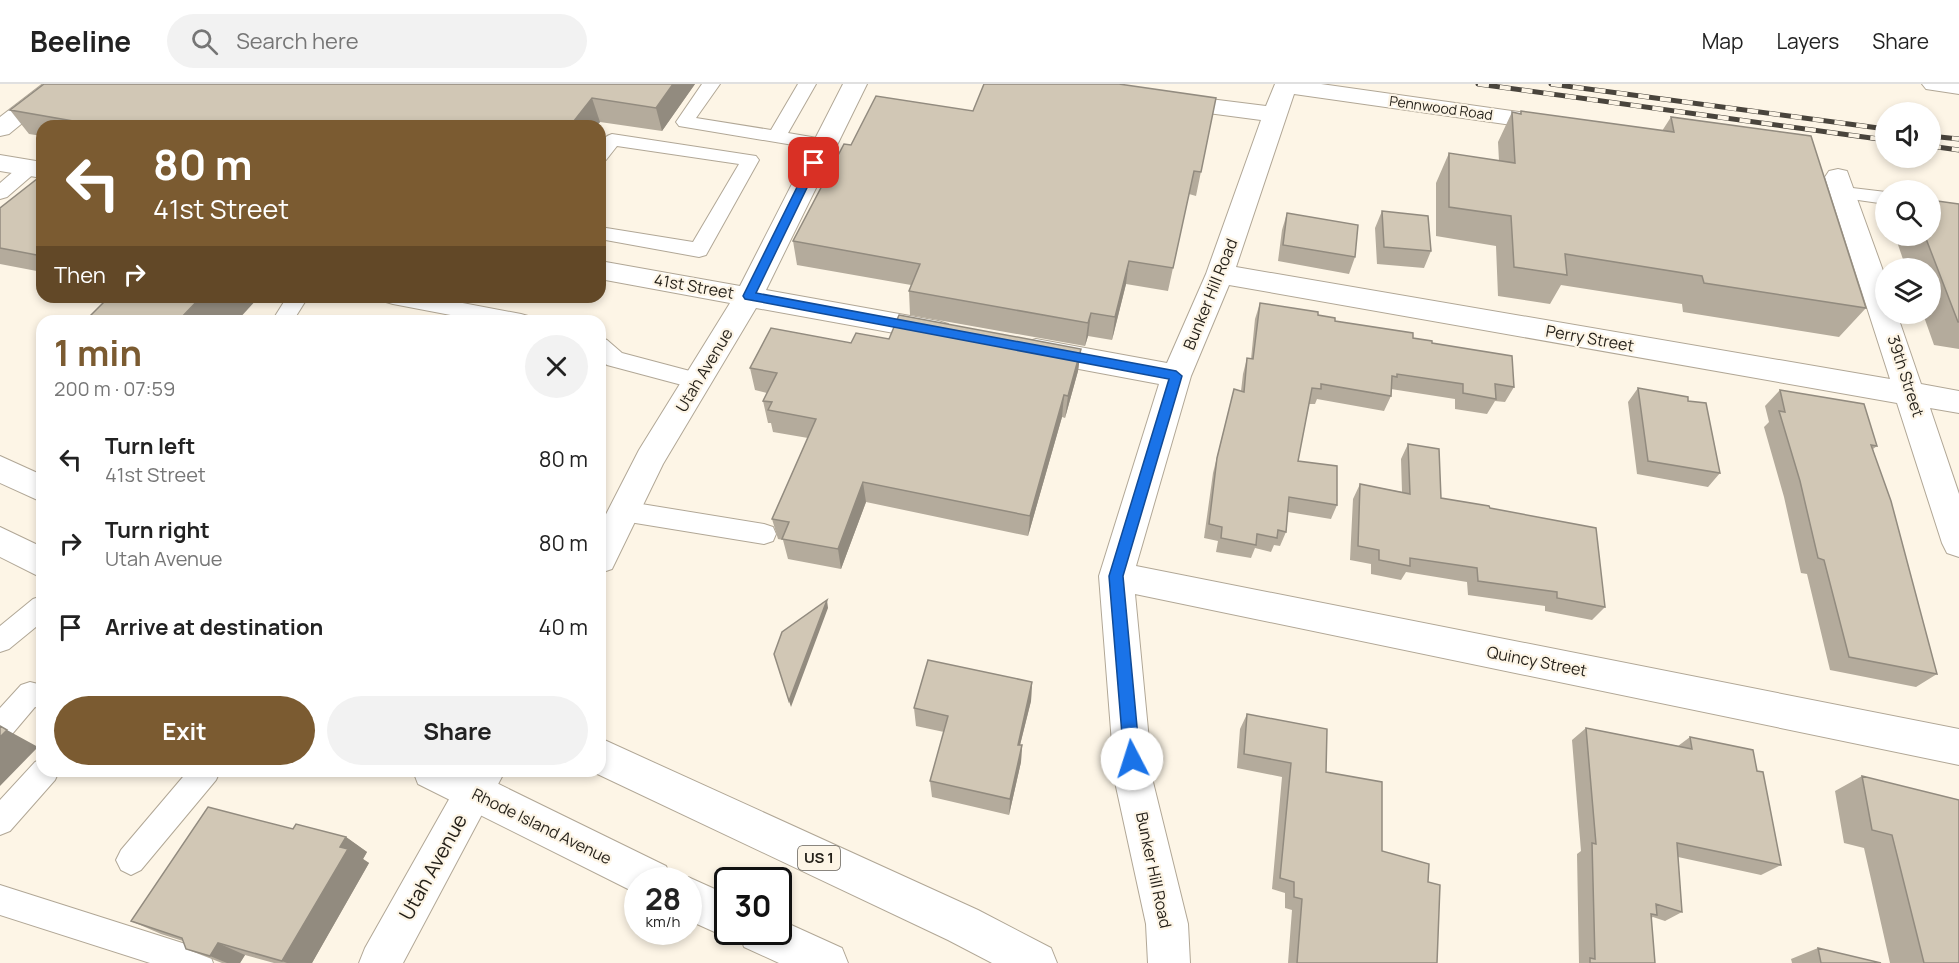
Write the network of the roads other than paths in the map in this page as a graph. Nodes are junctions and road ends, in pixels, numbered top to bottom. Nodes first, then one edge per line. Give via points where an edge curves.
1 (58, 84) edge
2 (711, 84) edge
3 (807, 84) edge
4 (855, 84) edge
5 (1934, 84) edge
6 (1959, 87) edge
7 (1146, 97) edge
8 (1280, 100) junction
9 (1574, 127) edge
10 (0, 129) edge
11 (777, 136) junction
12 (824, 144) junction
13 (606, 148) edge
14 (0, 163) edge
15 (36, 169) edge
16 (1841, 185) joint
17 (0, 193) edge
18 (1875, 195) edge
19 (606, 234) edge
20 (606, 271) edge
21 (1220, 274) junction
22 (749, 296) junction
23 (425, 303) edge
24 (489, 315) edge
25 (958, 335) edge
26 (1005, 344) edge
27 (606, 350) edge
28 (1176, 376) junction
29 (697, 381) junction
30 (1912, 394) junction
31 (1959, 402) edge
32 (0, 469) edge
33 (36, 486) edge
34 (623, 511) junction
35 (764, 534) dead end
36 (0, 541) edge
37 (1959, 543) edge
38 (606, 546) edge
39 (36, 561) edge
40 (1116, 576) junction
41 (36, 612) edge
42 (0, 641) edge
43 (36, 696) edge
44 (3, 724) dead end
45 (1959, 747) edge
46 (606, 759) edge
47 (39, 777) edge
48 (201, 777) edge
49 (458, 777) edge
50 (480, 782) edge
51 (0, 820) edge
52 (131, 860) dead end
53 (629, 867) edge
54 (0, 900) edge
55 (788, 945) edge
56 (198, 963) edge
57 (380, 963) edge
58 (827, 963) edge
59 (1036, 963) edge
60 (1169, 963) edge

1 - 10 street
2 - 11 lane via 685,122
3 - 11 lane
4 - 12 street, Utah Avenue
5 - 6 street
7 - 8 street, Pennwood Road
8 - 9 street, Pennwood Road
8 - 21 street, Bunker Hill Road
11 - 12 lane
12 - 22 street, Utah Avenue
13 - 19 lane via 612,140 750,160 699,250
14 - 15 street
15 - 17 lane
16 - 18 lane
16 - 30 street, 39th Street
20 - 22 street, 41st Street
21 - 28 street, Bunker Hill Road
21 - 30 street, Perry Street
22 - 25 street, 41st Street
22 - 29 street, Utah Avenue
23 - 24 lane
26 - 28 street
27 - 29 lane via 615,358
28 - 40 street, Bunker Hill Road
29 - 34 street, Utah Avenue
30 - 31 street, Perry Street
30 - 37 street, 39th Street
32 - 33 street
34 - 35 lane
34 - 38 street, Utah Avenue
36 - 39 street
40 - 45 street, Quincy Street
40 - 60 street, Bunker Hill Road via 1134,782 1167,924
41 - 42 lane
43 - 44 lane via 30,694
46 - 59 street, US 1 via 963,925
47 - 51 lane
48 - 52 lane
49 - 50 street, Rhode Island Avenue
50 - 53 street, Rhode Island Avenue
50 - 57 street, Utah Avenue
54 - 56 lane
55 - 58 street

